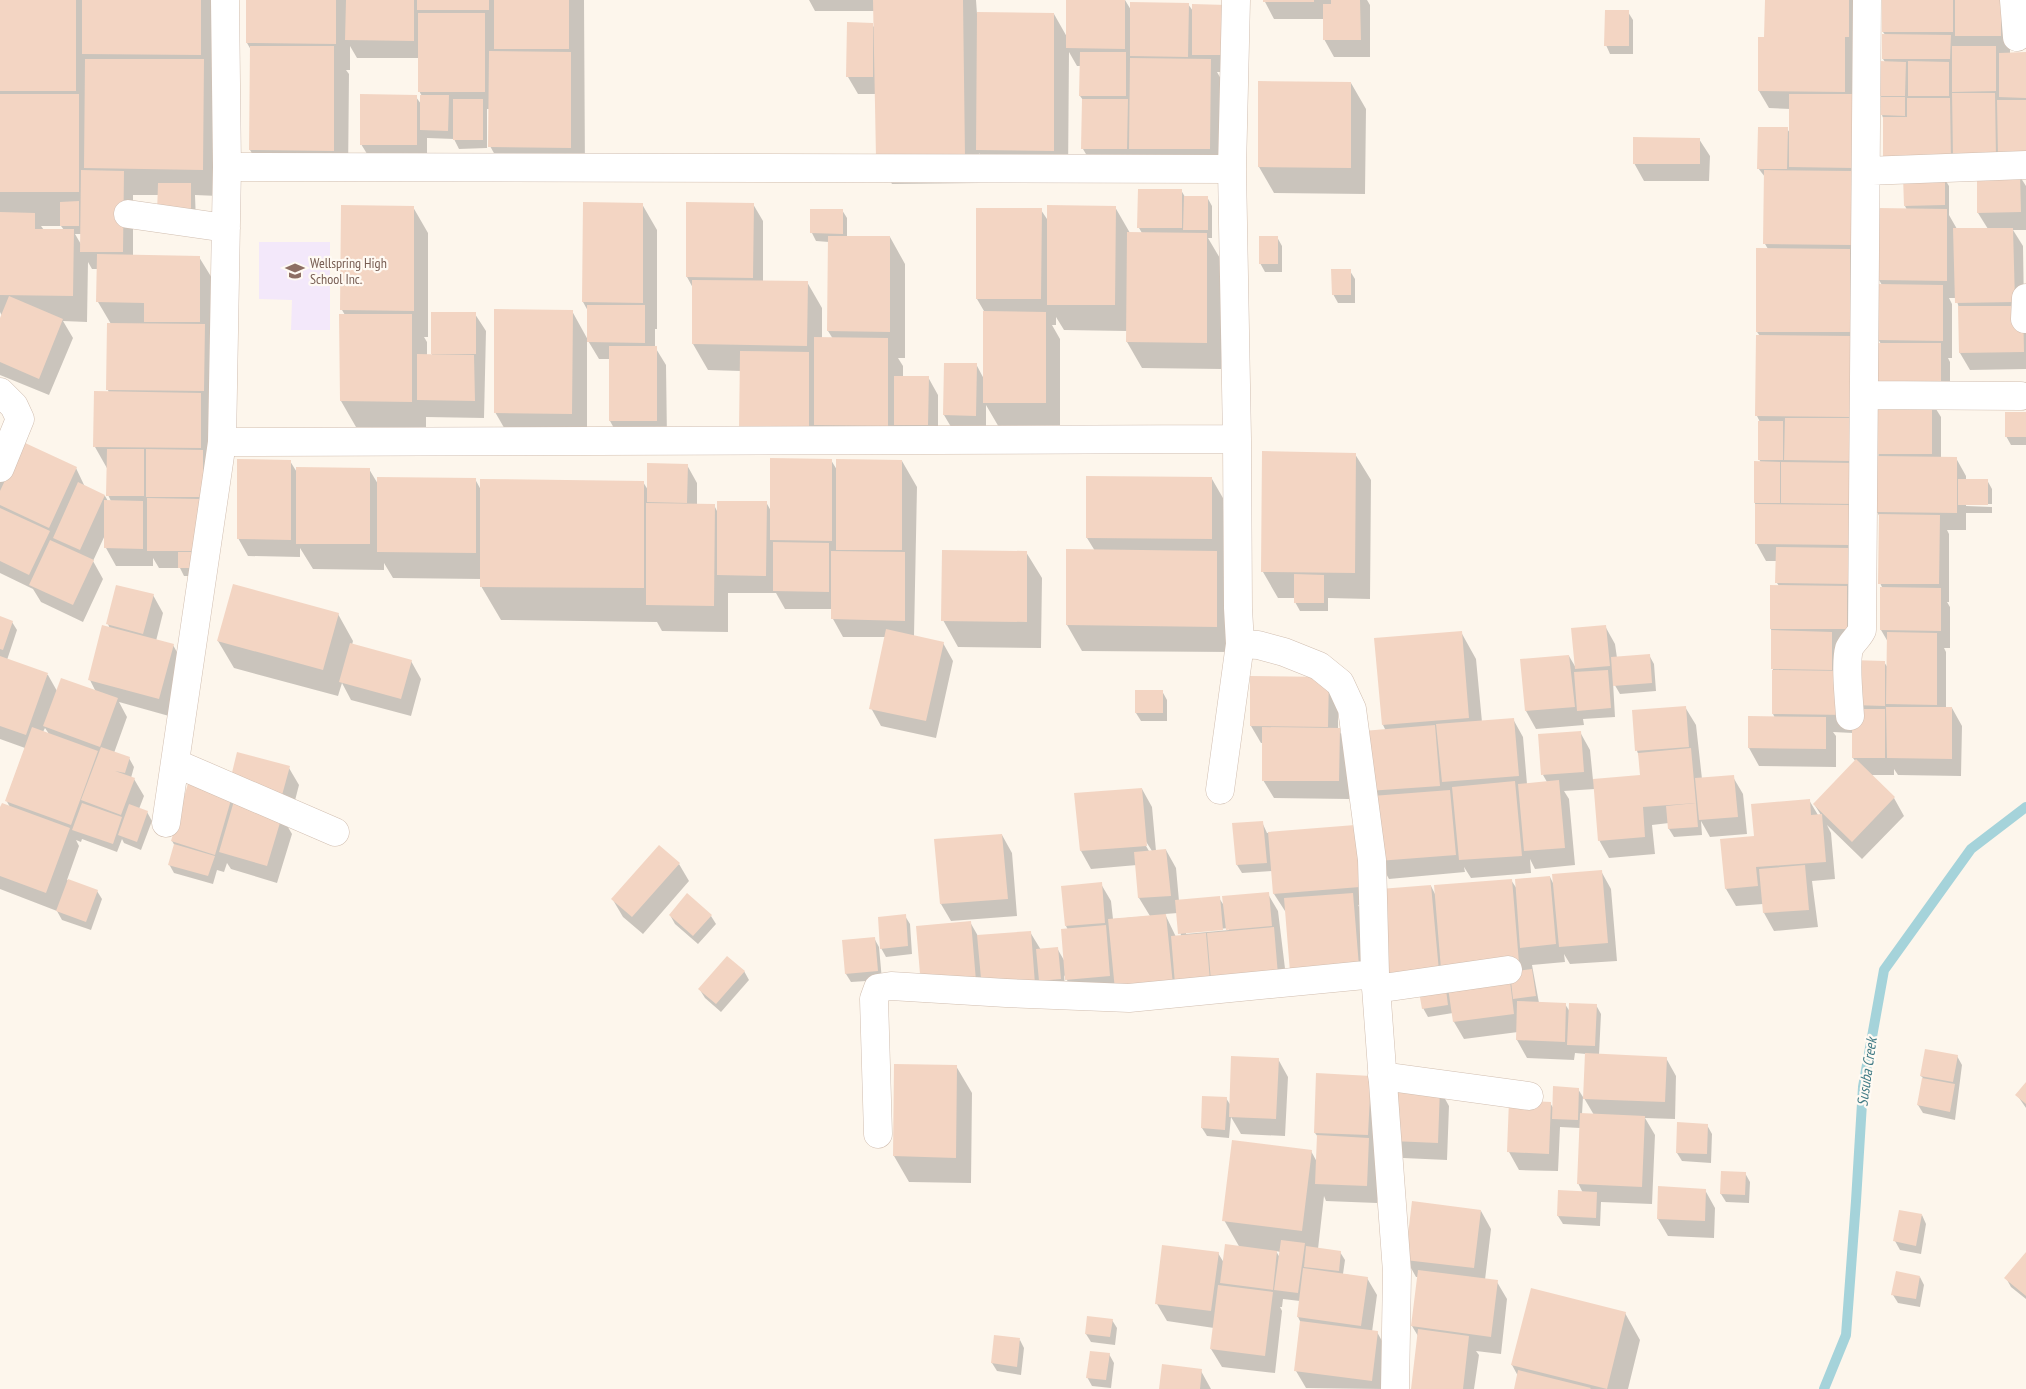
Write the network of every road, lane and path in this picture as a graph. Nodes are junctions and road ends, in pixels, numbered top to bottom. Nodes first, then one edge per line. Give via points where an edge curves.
1 (225, 0) edge
2 (1236, 0) edge
3 (1867, 0) edge
4 (2014, 0) edge
5 (2017, 37) dead end
6 (2026, 165) edge
7 (227, 167) junction
8 (1232, 169) junction
9 (1866, 171) junction
10 (128, 214) dead end
11 (226, 228) junction
12 (0, 392) edge
13 (1864, 394) junction
14 (2021, 396) dead end
15 (1237, 439) junction
16 (222, 442) junction
17 (0, 468) edge
18 (1240, 644) junction
19 (1850, 716) dead end
20 (175, 764) junction
21 (1220, 790) dead end
22 (166, 823) dead end
23 (335, 832) dead end
24 (1508, 970) dead end
25 (1375, 982) junction
26 (1382, 1076) junction
27 (1529, 1096) dead end
28 (878, 1134) dead end
29 (1395, 1389) edge

1 - 7 street
2 - 8 street
3 - 9 street
4 - 5 street
6 - 9 street
7 - 8 street
7 - 11 street
8 - 15 street
9 - 13 street
10 - 11 street
11 - 16 street
12 - 17 street via 14,406 20,419
13 - 14 street
13 - 19 street via 1862,630 1848,654
15 - 16 street
15 - 18 street
16 - 20 street
18 - 21 street
18 - 25 street via 1284,652 1319,666 1340,683 1352,709 1372,860
20 - 22 street
20 - 23 street
24 - 25 street
25 - 26 street
25 - 28 street via 1129,998 891,986 878,988 874,999
26 - 27 street
26 - 29 street via 1397,1272

